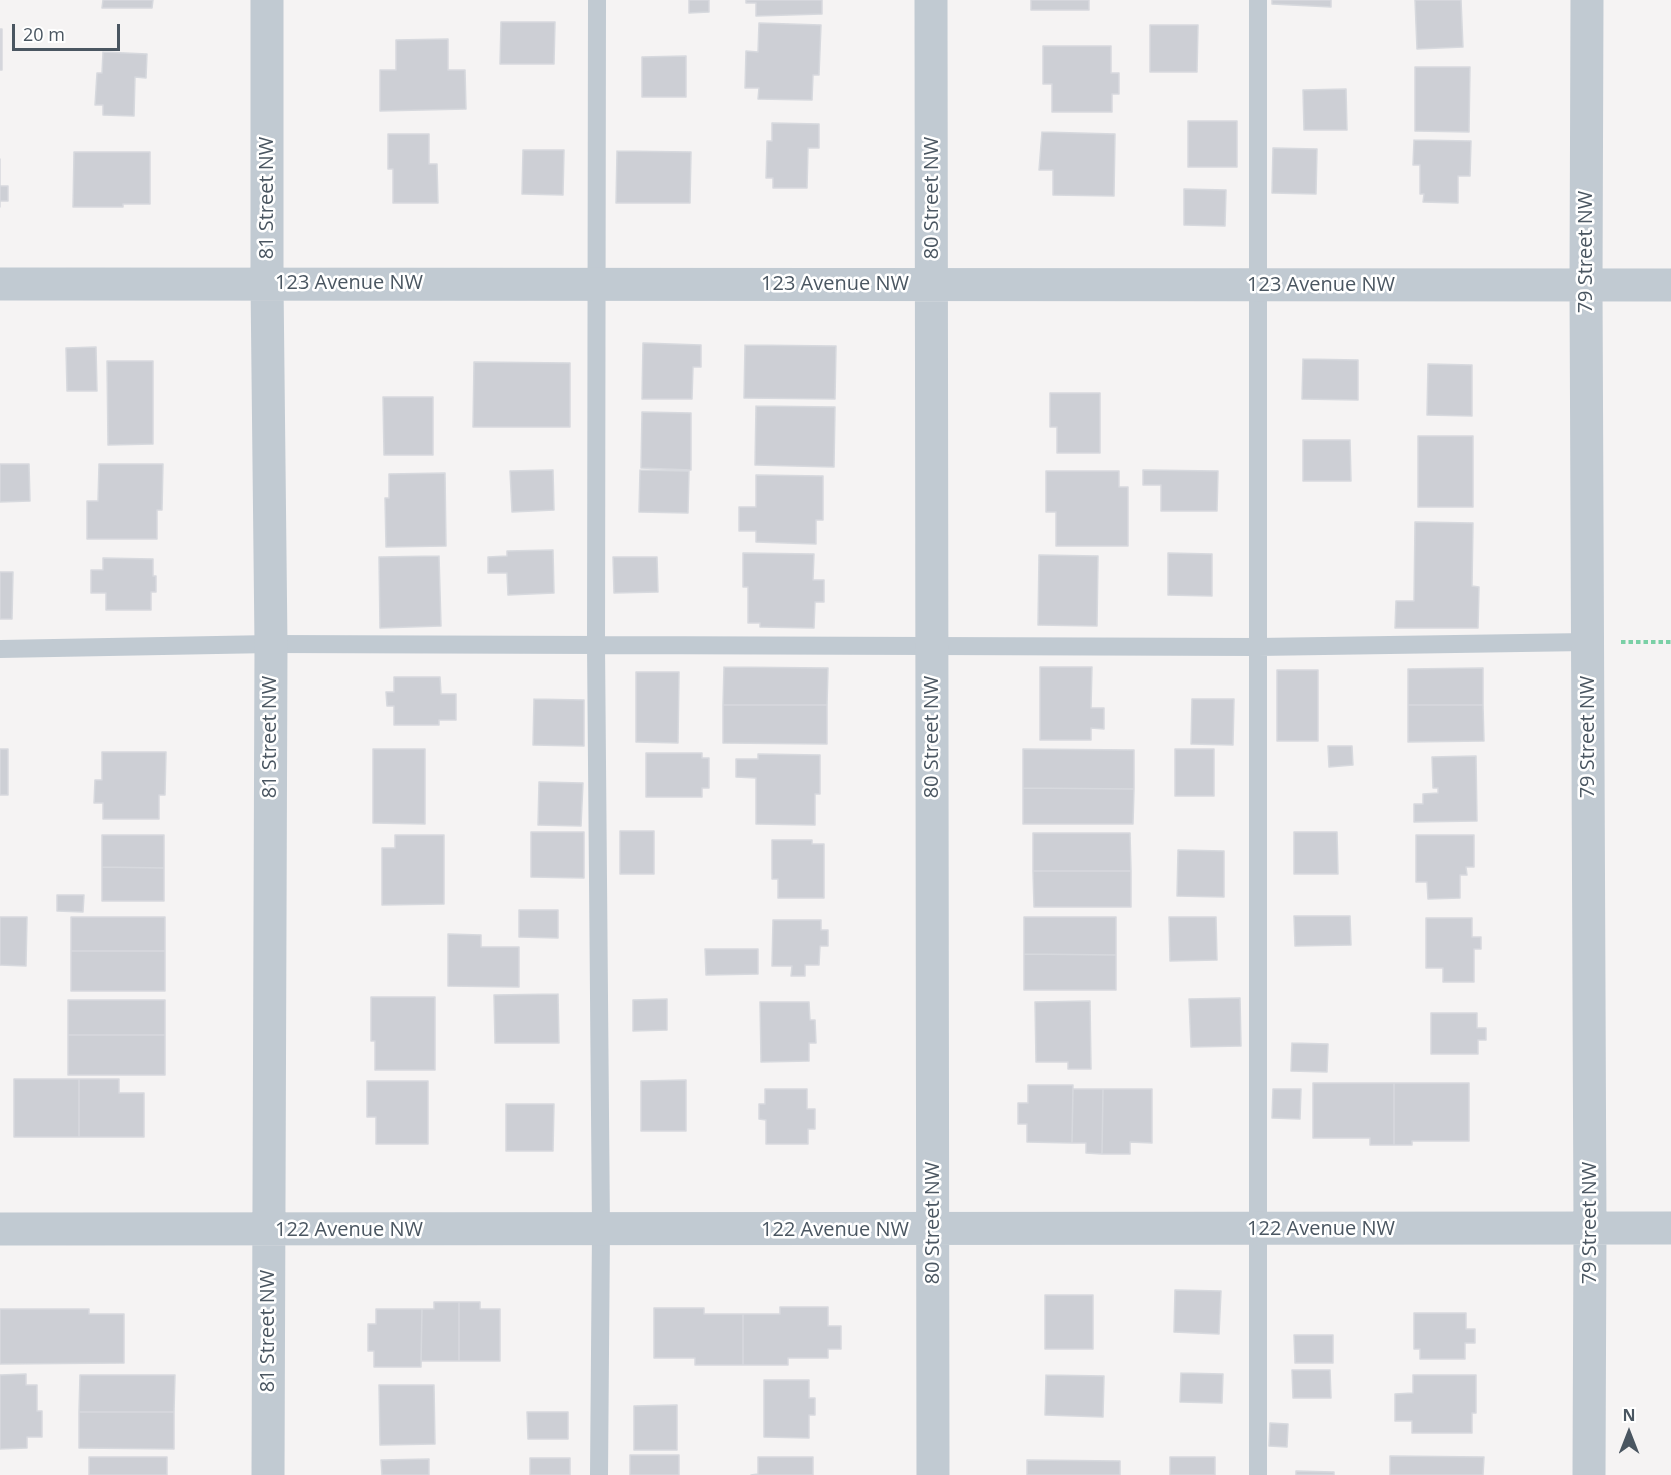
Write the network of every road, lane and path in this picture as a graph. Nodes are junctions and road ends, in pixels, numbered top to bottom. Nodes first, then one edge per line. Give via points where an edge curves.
1 (267, 0) edge
2 (597, 0) edge
3 (932, 0) edge
4 (1258, 0) edge
5 (1587, 0) edge
6 (267, 283) junction
7 (0, 284) edge
8 (598, 284) junction
9 (932, 284) junction
10 (1258, 285) junction
11 (1586, 285) junction
12 (1671, 285) edge
13 (1587, 642) junction
14 (1671, 642) edge
15 (271, 644) junction
16 (596, 646) junction
17 (932, 646) junction
18 (1258, 647) junction
19 (0, 649) edge
20 (1590, 1228) junction
21 (1671, 1228) edge
22 (0, 1229) edge
23 (1258, 1229) junction
24 (268, 1230) junction
25 (601, 1230) junction
26 (933, 1230) junction
27 (268, 1475) edge
28 (599, 1475) edge
29 (933, 1475) edge
30 (1258, 1475) edge
31 (1589, 1475) edge

1 - 6 street, 81 Street NW
2 - 8 lane
3 - 9 street, 80 Street NW
4 - 10 lane
5 - 11 street, 79 Street NW
6 - 7 street, 123 Avenue NW
6 - 8 street, 123 Avenue NW
6 - 15 street, 81 Street NW
8 - 9 street, 123 Avenue NW
8 - 16 lane
9 - 10 street, 123 Avenue NW
9 - 17 street, 80 Street NW
10 - 11 street, 123 Avenue NW
10 - 18 lane
11 - 12 street, 123 Avenue NW
11 - 13 street, 79 Street NW
13 - 14 path
13 - 18 lane
13 - 20 street, 79 Street NW
15 - 16 lane
15 - 19 lane
15 - 24 street, 81 Street NW
16 - 17 lane
16 - 25 lane
17 - 18 lane
17 - 26 street, 80 Street NW
18 - 23 lane
20 - 21 street, 122 Avenue NW
20 - 23 street, 122 Avenue NW
20 - 31 street, 79 Street NW
22 - 24 street, 122 Avenue NW
23 - 26 street, 122 Avenue NW
23 - 30 lane
24 - 25 street, 122 Avenue NW
24 - 27 street, 81 Street NW
25 - 26 street, 122 Avenue NW
25 - 28 lane
26 - 29 street, 80 Street NW

